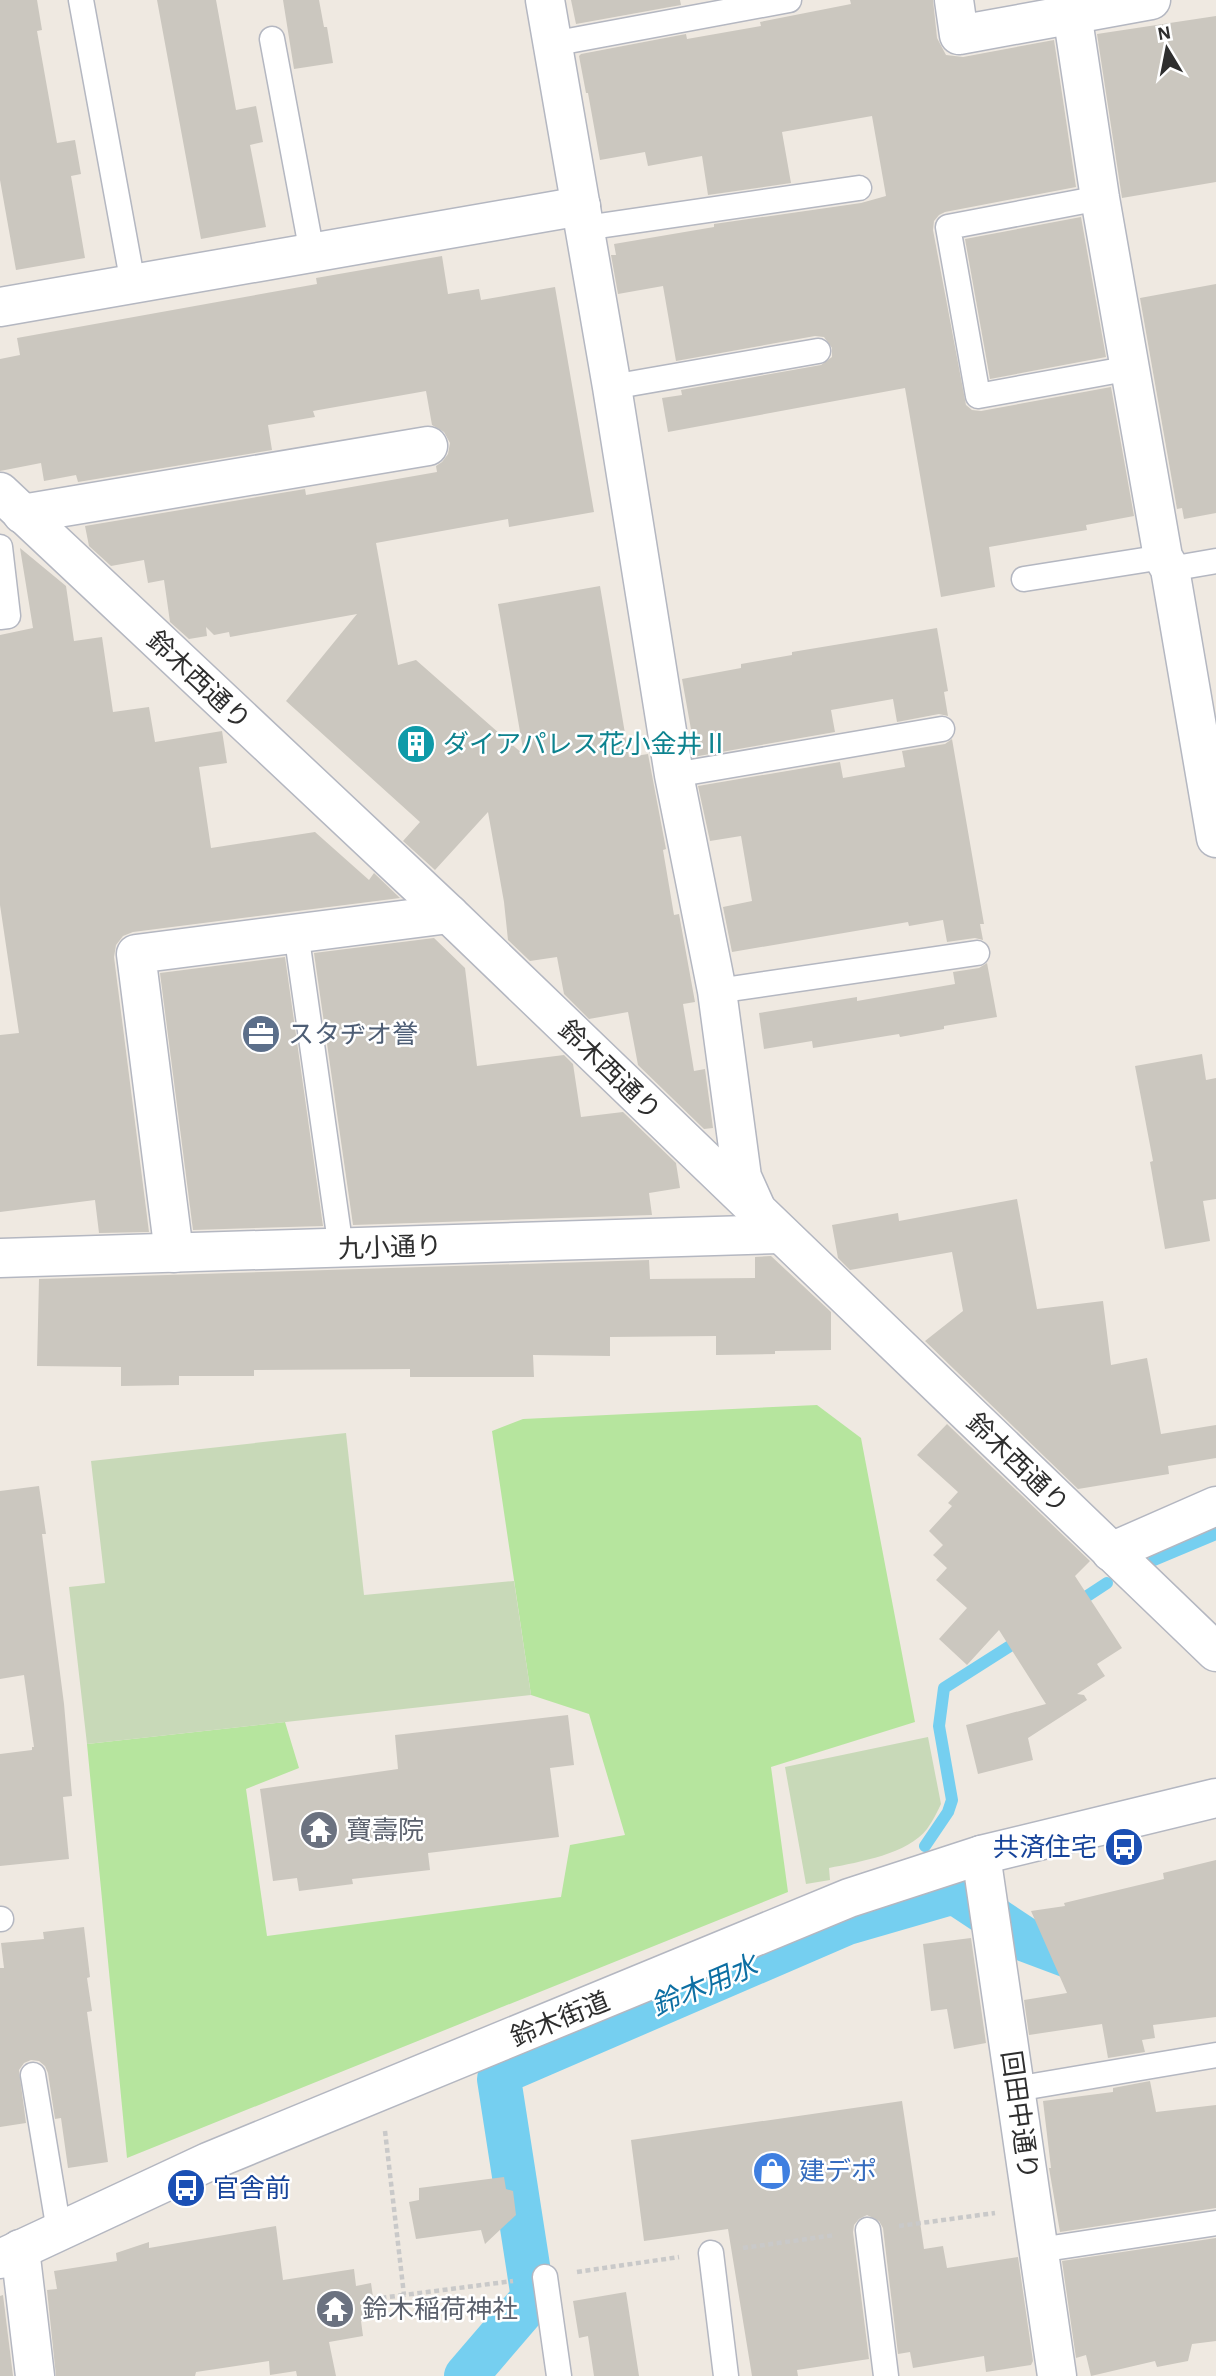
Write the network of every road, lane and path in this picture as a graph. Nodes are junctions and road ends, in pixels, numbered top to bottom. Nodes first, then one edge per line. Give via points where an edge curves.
1 (81, 0) edge
2 (545, 0) edge
3 (789, 0) edge
4 (954, 0) edge
5 (1151, 0) edge
6 (1072, 13) junction
7 (272, 39) dead end
8 (552, 44) junction
9 (859, 188) dead end
10 (1100, 198) junction
11 (583, 217) junction
12 (312, 253) junction
13 (134, 284) junction
14 (0, 307) edge
15 (818, 351) dead end
16 (1131, 368) junction
17 (612, 387) junction
18 (428, 446) dead end
19 (11, 503) edge
20 (0, 547) edge
21 (1216, 561) edge
22 (1167, 563) junction
23 (1024, 579) dead end
24 (0, 617) edge
25 (942, 729) dead end
26 (674, 775) junction
27 (1216, 838) edge
28 (449, 914) junction
29 (296, 932) junction
30 (977, 953) dead end
31 (717, 990) junction
32 (768, 1222) junction
33 (341, 1249) junction
34 (174, 1253) junction
35 (0, 1258) edge
36 (1216, 1506) edge
37 (1111, 1552) junction
38 (1216, 1652) edge
39 (1216, 1798) edge
40 (981, 1855) junction
41 (1216, 2055) edge
42 (33, 2075) dead end
43 (1016, 2089) junction
44 (380, 2092) junction
45 (1033, 2208) junction
46 (1216, 2223) edge
47 (868, 2230) junction
48 (59, 2231) junction
49 (1039, 2250) junction
50 (710, 2253) junction
51 (10, 2254) edge
52 (534, 2278) junction
53 (404, 2295) junction
54 (373, 2299) dead end
55 (35, 2376) edge
56 (559, 2376) edge
57 (726, 2376) edge
58 (886, 2376) edge
59 (1057, 2376) edge

1 - 13 lane
2 - 8 street
3 - 8 lane
4 - 6 street via 959,35
5 - 6 street
6 - 10 street
7 - 12 lane
8 - 11 street
9 - 11 lane
10 - 16 street
10 - 16 lane via 948,227 978,396
11 - 12 street
11 - 17 street
12 - 13 street
13 - 14 street
15 - 17 lane
16 - 22 street
17 - 26 street
18 - 19 street
19 - 28 street, 鈴木西通り
20 - 24 lane via 8,616
21 - 22 lane
22 - 23 lane
22 - 27 street
25 - 26 lane
26 - 31 street
28 - 29 street
28 - 32 street, 鈴木西通り
29 - 33 lane
29 - 34 street via 136,954
30 - 31 lane
31 - 32 street via 742,1177
32 - 33 street, 九小通り
32 - 37 street, 鈴木西通り
33 - 34 street, 九小通り
34 - 35 street, 九小通り
36 - 37 street
37 - 38 street, 鈴木西通り
39 - 40 street, 鈴木街道
40 - 43 street, 回田中通り
40 - 44 street, 鈴木街道 via 849,1899
41 - 43 lane
42 - 48 lane
43 - 45 street, 回田中通り
44 - 48 street, 鈴木街道 via 208,2162
44 - 53 path
45 - 47 path
45 - 49 street, 回田中通り
46 - 49 lane
47 - 50 path
47 - 58 lane
48 - 51 street, 鈴木街道
49 - 59 street, 回田中通り
50 - 52 path
50 - 57 lane
51 - 55 street
52 - 53 path
52 - 56 lane
53 - 54 path

